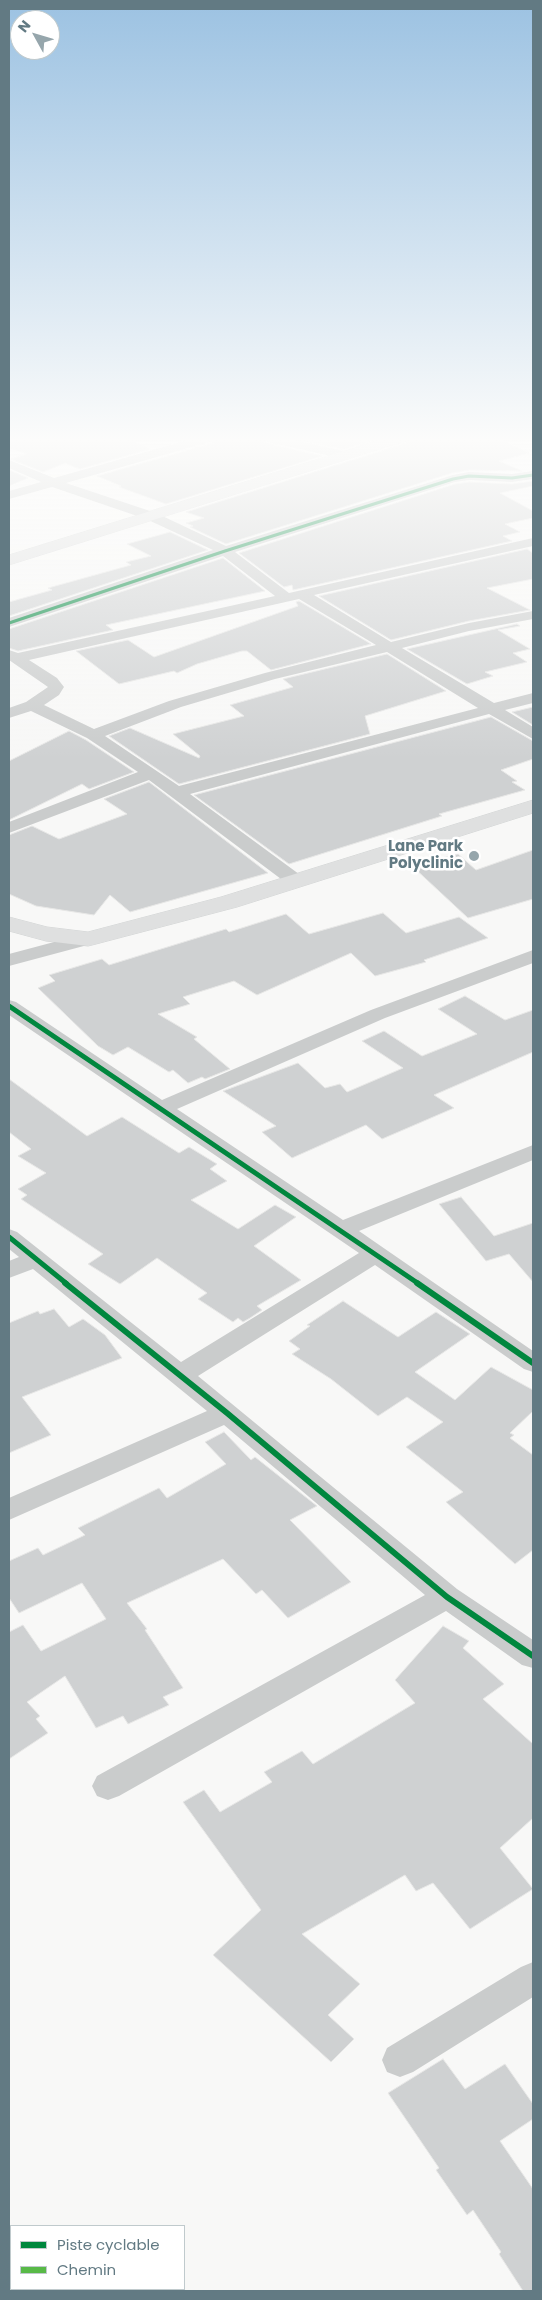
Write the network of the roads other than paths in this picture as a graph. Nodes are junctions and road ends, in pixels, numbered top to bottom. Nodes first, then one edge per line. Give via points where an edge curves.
1 (60, 544) edge
2 (211, 544) edge
3 (246, 544) edge
4 (522, 544) edge
5 (225, 551) junction
6 (9, 560) edge
7 (300, 593) junction
8 (284, 596) junction
9 (533, 615) edge
10 (9, 622) edge
11 (386, 647) junction
12 (12, 656) edge
13 (533, 698) edge
14 (32, 705) junction
15 (490, 709) junction
16 (9, 713) edge
17 (533, 734) edge
18 (93, 735) junction
19 (151, 773) junction
20 (176, 792) junction
21 (533, 806) edge
22 (9, 828) edge
23 (296, 881) junction
24 (9, 924) edge
25 (88, 939) junction
26 (533, 956) edge
27 (9, 960) edge
28 (9, 1006) edge
29 (160, 1109) junction
30 (533, 1152) edge
31 (341, 1230) junction
32 (9, 1237) edge
33 (375, 1254) junction
34 (36, 1259) junction
35 (9, 1270) edge
36 (533, 1363) edge
37 (180, 1375) junction
38 (227, 1413) junction
39 (9, 1510) edge
40 (447, 1597) junction
41 (531, 1651) edge
42 (108, 1786) dead end
43 (533, 1978) edge
44 (400, 2060) dead end

1 - 6 street
2 - 5 street
3 - 5 street
4 - 7 street
5 - 8 street
5 - 10 street
7 - 8 street
7 - 11 street
8 - 12 street
9 - 11 street
11 - 15 street
11 - 18 street via 175,704
12 - 14 street via 52,681 56,687
13 - 15 street
14 - 16 street
14 - 18 street
15 - 17 street
15 - 20 street
18 - 19 street
19 - 20 street
19 - 22 street
20 - 23 street
21 - 23 street
23 - 25 street via 152,924
24 - 25 street via 46,934
25 - 27 street
26 - 29 street via 378,1014
28 - 29 street
29 - 31 street
30 - 31 street
31 - 33 street
32 - 34 street
33 - 36 street
33 - 37 street
34 - 35 street
34 - 37 street
37 - 38 street
38 - 39 street
38 - 40 street
40 - 41 street
40 - 42 street
43 - 44 street

